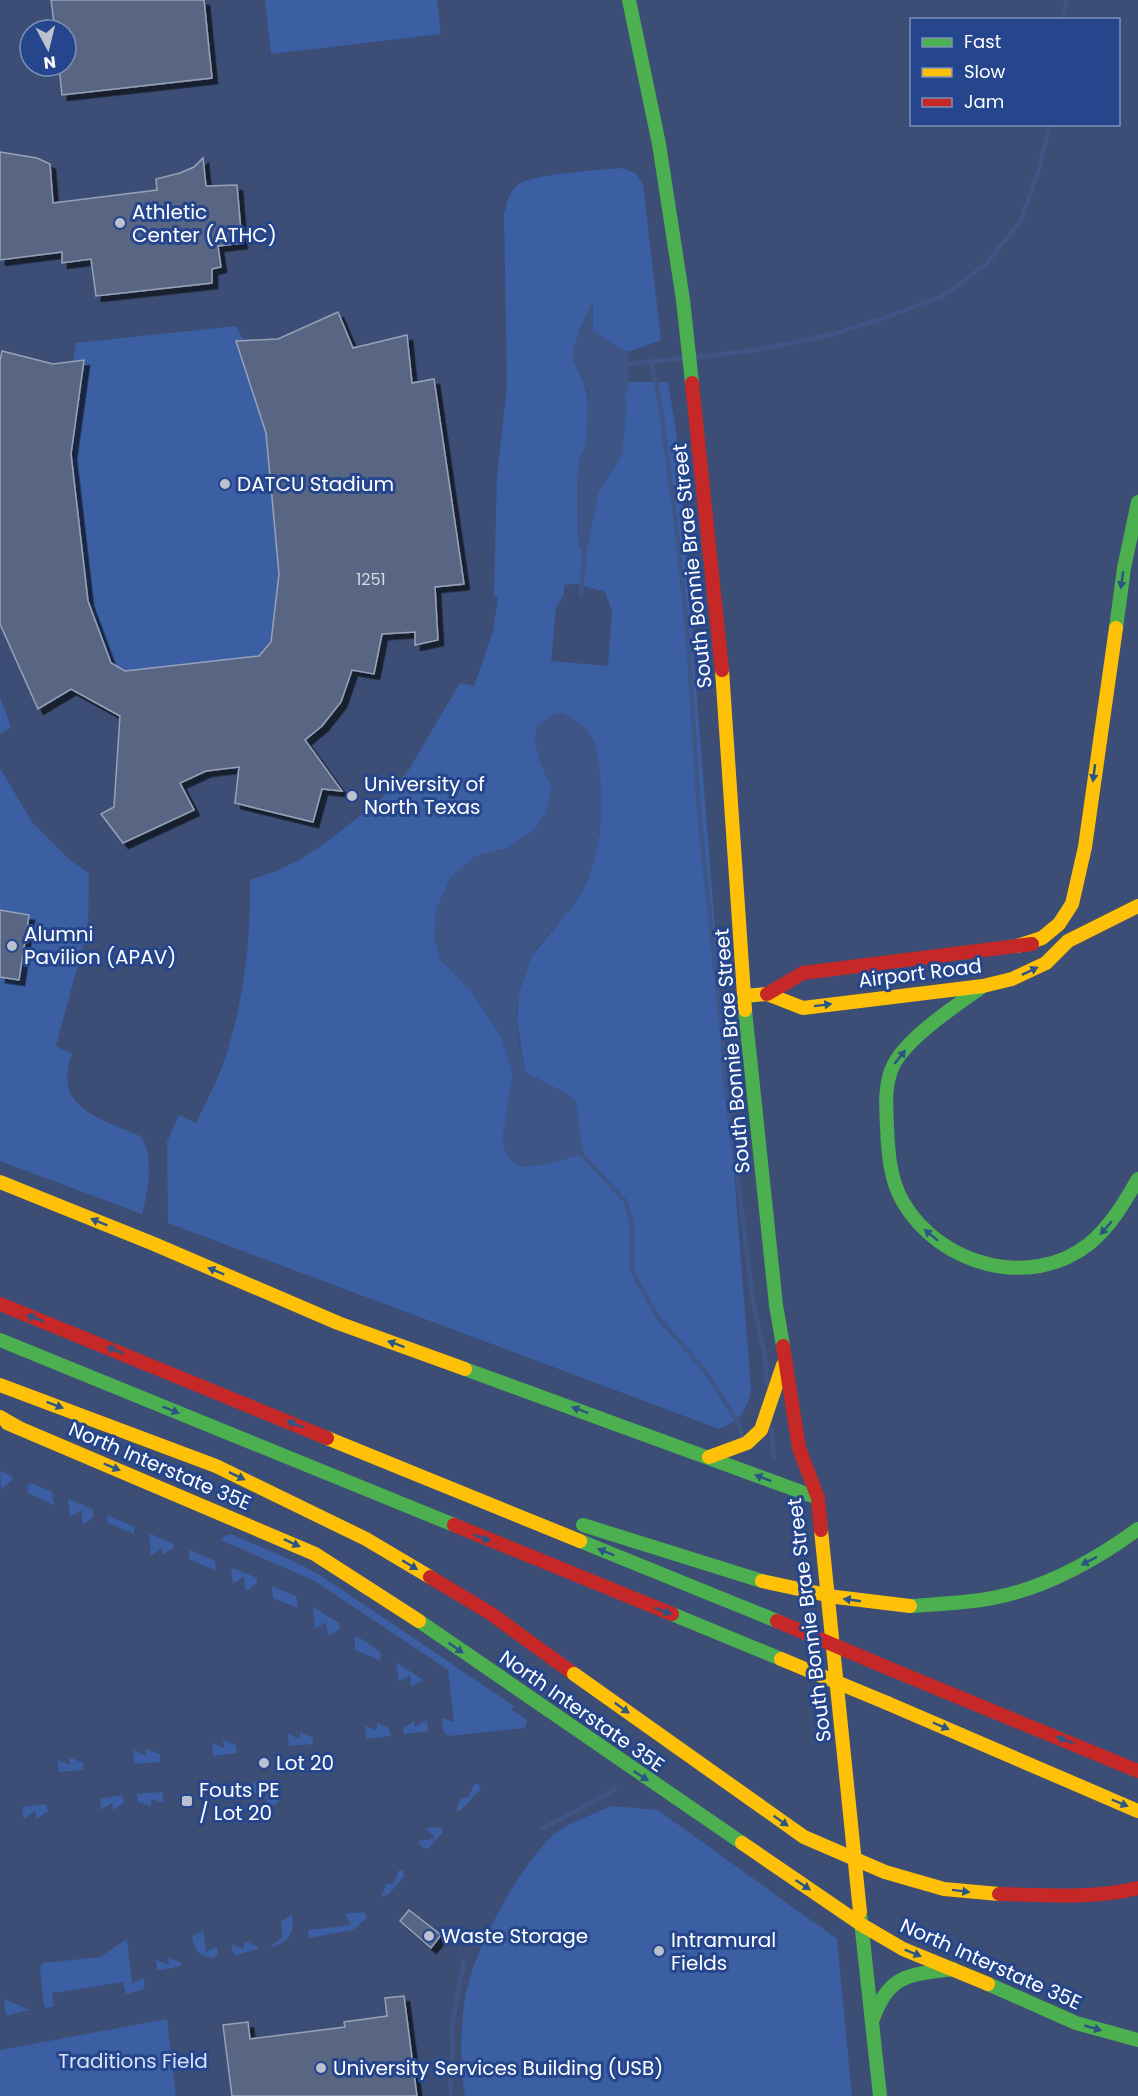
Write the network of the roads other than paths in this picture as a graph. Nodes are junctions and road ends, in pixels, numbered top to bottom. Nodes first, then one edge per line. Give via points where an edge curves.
1 (629, 0) edge
2 (1138, 502) edge
3 (1136, 907) edge
4 (1068, 941) junction
5 (1017, 945) junction
6 (983, 986) junction
7 (767, 994) junction
8 (744, 996) junction
9 (1138, 1179) edge
10 (0, 1182) edge
11 (0, 1304) edge
12 (0, 1340) edge
13 (784, 1362) junction
14 (0, 1385) edge
15 (0, 1418) edge
16 (350, 1446) junction
17 (709, 1457) junction
18 (334, 1478) junction
19 (818, 1498) junction
20 (389, 1507) dead end
21 (542, 1511) dead end
22 (565, 1519) dead end
23 (1138, 1529) edge
24 (1138, 1771) edge
25 (1138, 1811) edge
26 (1138, 1888) edge
27 (862, 1925) junction
28 (953, 1969) junction
29 (871, 2025) junction
30 (1138, 2040) edge
31 (880, 2096) edge

1 - 8 main road, South Bonnie Brae Street via 659,144 683,300 721,648
2 -> 5 main road via 1124,568 1085,847 1072,904 1059,924 1042,938
3 - 4 main road, Airport Road
4 - 5 main road, Airport Road
6 -> 4 main road, Airport Road via 1012,979 1046,963
5 - 7 main road, Airport Road via 803,973
7 -> 6 main road, Airport Road via 803,1008
9 -> 6 main road via 1101,1234 1077,1253 1036,1267 995,1268 973,1261 934,1238 917,1222 894,1179 887,1131 888,1080 894,1063 928,1026
7 - 8 main road, Airport Road
8 - 13 main road, South Bonnie Brae Street
17 -> 10 main road via 338,1323
16 -> 11 main road
12 -> 18 main road
13 - 17 main road via 761,1430 747,1443
13 - 19 main road, South Bonnie Brae Street via 799,1448
14 -> 26 main road, bridge via 216,1466 366,1539 490,1612 804,1837 885,1872 944,1889 1070,1896
15 -> 27 main road, North Interstate 35E via 233,1517 343,1570
16 - 21 main road
24 -> 16 main road, bridge
19 -> 17 main road
18 - 20 main road
18 -> 25 main road, bridge via 781,1659
19 - 27 main road, South Bonnie Brae Street
23 -> 22 main road, bridge via 1094,1560 1027,1588 987,1599 910,1606 819,1595 762,1581
27 -> 28 main road, North Interstate 35E via 903,1949
27 - 29 main road, South Bonnie Brae Street
28 - 29 main road via 898,1979 883,1993
28 -> 30 main road, North Interstate 35E via 1076,2023
29 - 31 main road, South Bonnie Brae Street

